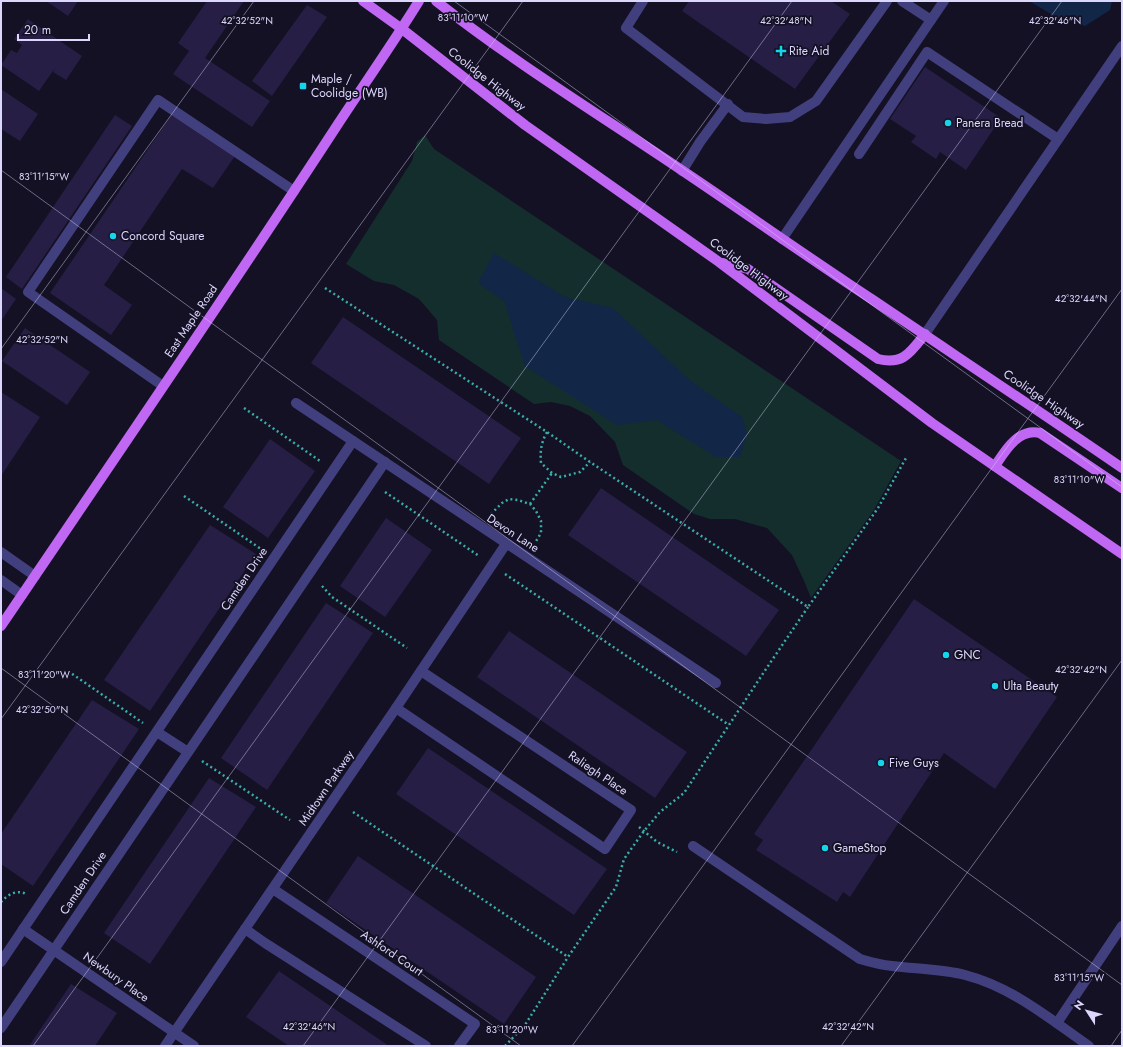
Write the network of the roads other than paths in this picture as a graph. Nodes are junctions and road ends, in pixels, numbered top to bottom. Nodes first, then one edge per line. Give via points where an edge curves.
1 (363, 1) edge
2 (419, 1) edge
3 (436, 1) edge
4 (643, 1) edge
5 (887, 1) edge
6 (902, 1) edge
7 (944, 1) edge
8 (931, 20) junction
9 (402, 29) junction
10 (1122, 46) edge
11 (728, 104) junction
12 (1058, 139) junction
13 (859, 154) dead end
14 (682, 170) junction
15 (294, 192) junction
16 (782, 239) junction
17 (719, 262) junction
18 (925, 334) junction
19 (163, 386) junction
20 (296, 403) dead end
21 (353, 441) junction
22 (385, 462) junction
23 (995, 466) junction
24 (1122, 468) edge
25 (1122, 488) edge
26 (506, 544) junction
27 (1, 552) edge
28 (1122, 554) edge
29 (35, 576) junction
30 (1, 580) edge
31 (22, 595) junction
32 (1, 626) edge
33 (421, 671) junction
34 (716, 683) dead end
35 (396, 708) junction
36 (153, 729) junction
37 (188, 752) junction
38 (693, 846) dead end
39 (273, 889) junction
40 (1122, 926) edge
41 (24, 929) junction
42 (245, 929) junction
43 (54, 950) junction
44 (1, 962) edge
45 (1057, 1023) junction
46 (1, 1028) edge
47 (175, 1032) junction
48 (165, 1046) edge
49 (194, 1046) edge
50 (426, 1046) edge
51 (459, 1046) edge
52 (1089, 1046) edge

1 - 9 main road, Coolidge Highway
2 - 9 main road, East Maple Road
3 - 14 main road, Coolidge Highway via 541,77
4 - 11 street via 626,28
5 - 11 street via 816,101 790,117 766,119 743,117
6 - 8 street
7 - 8 street
8 - 16 street
9 - 15 main road, East Maple Road
9 - 17 main road, Coolidge Highway via 525,125
10 - 12 street
11 - 14 street
12 - 13 street via 927,52
12 - 18 street
14 - 16 main road, Coolidge Highway
15 - 19 main road, East Maple Road
15 - 19 street via 158,100 28,292
16 - 18 main road, Coolidge Highway
17 - 18 main road via 748,269 878,359 889,362 903,358
17 - 23 main road, Coolidge Highway via 932,423
18 - 24 main road, Coolidge Highway
19 - 29 main road, East Maple Road
20 - 21 street, Devon Lane
21 - 22 street, Devon Lane
21 - 36 street, Camden Drive
22 - 26 street, Devon Lane
22 - 37 street, Camden Drive
23 - 25 main road via 1008,446 1022,435 1029,432 1040,433
23 - 28 main road, Coolidge Highway
26 - 33 street, Midtown Parkway
26 - 34 street, Devon Lane
27 - 29 street
29 - 31 main road, East Maple Road
30 - 31 street
31 - 32 main road, East Maple Road
33 - 35 street, Midtown Parkway
33 - 35 street, Raliegh Place via 631,810 605,849
35 - 39 street, Midtown Parkway
36 - 37 street
36 - 41 street, Camden Drive
37 - 43 street, Camden Drive
38 - 45 street via 860,960 976,978 1027,1002
39 - 42 street, Midtown Parkway
39 - 51 street, Ashford Court via 475,1024
40 - 45 street
41 - 43 street, Newbury Place
41 - 44 street, Camden Drive
42 - 47 street, Midtown Parkway
42 - 50 street
43 - 46 street, Camden Drive
43 - 47 street, Newbury Place
45 - 52 street
47 - 48 street, Midtown Parkway
47 - 49 street, Newbury Place

